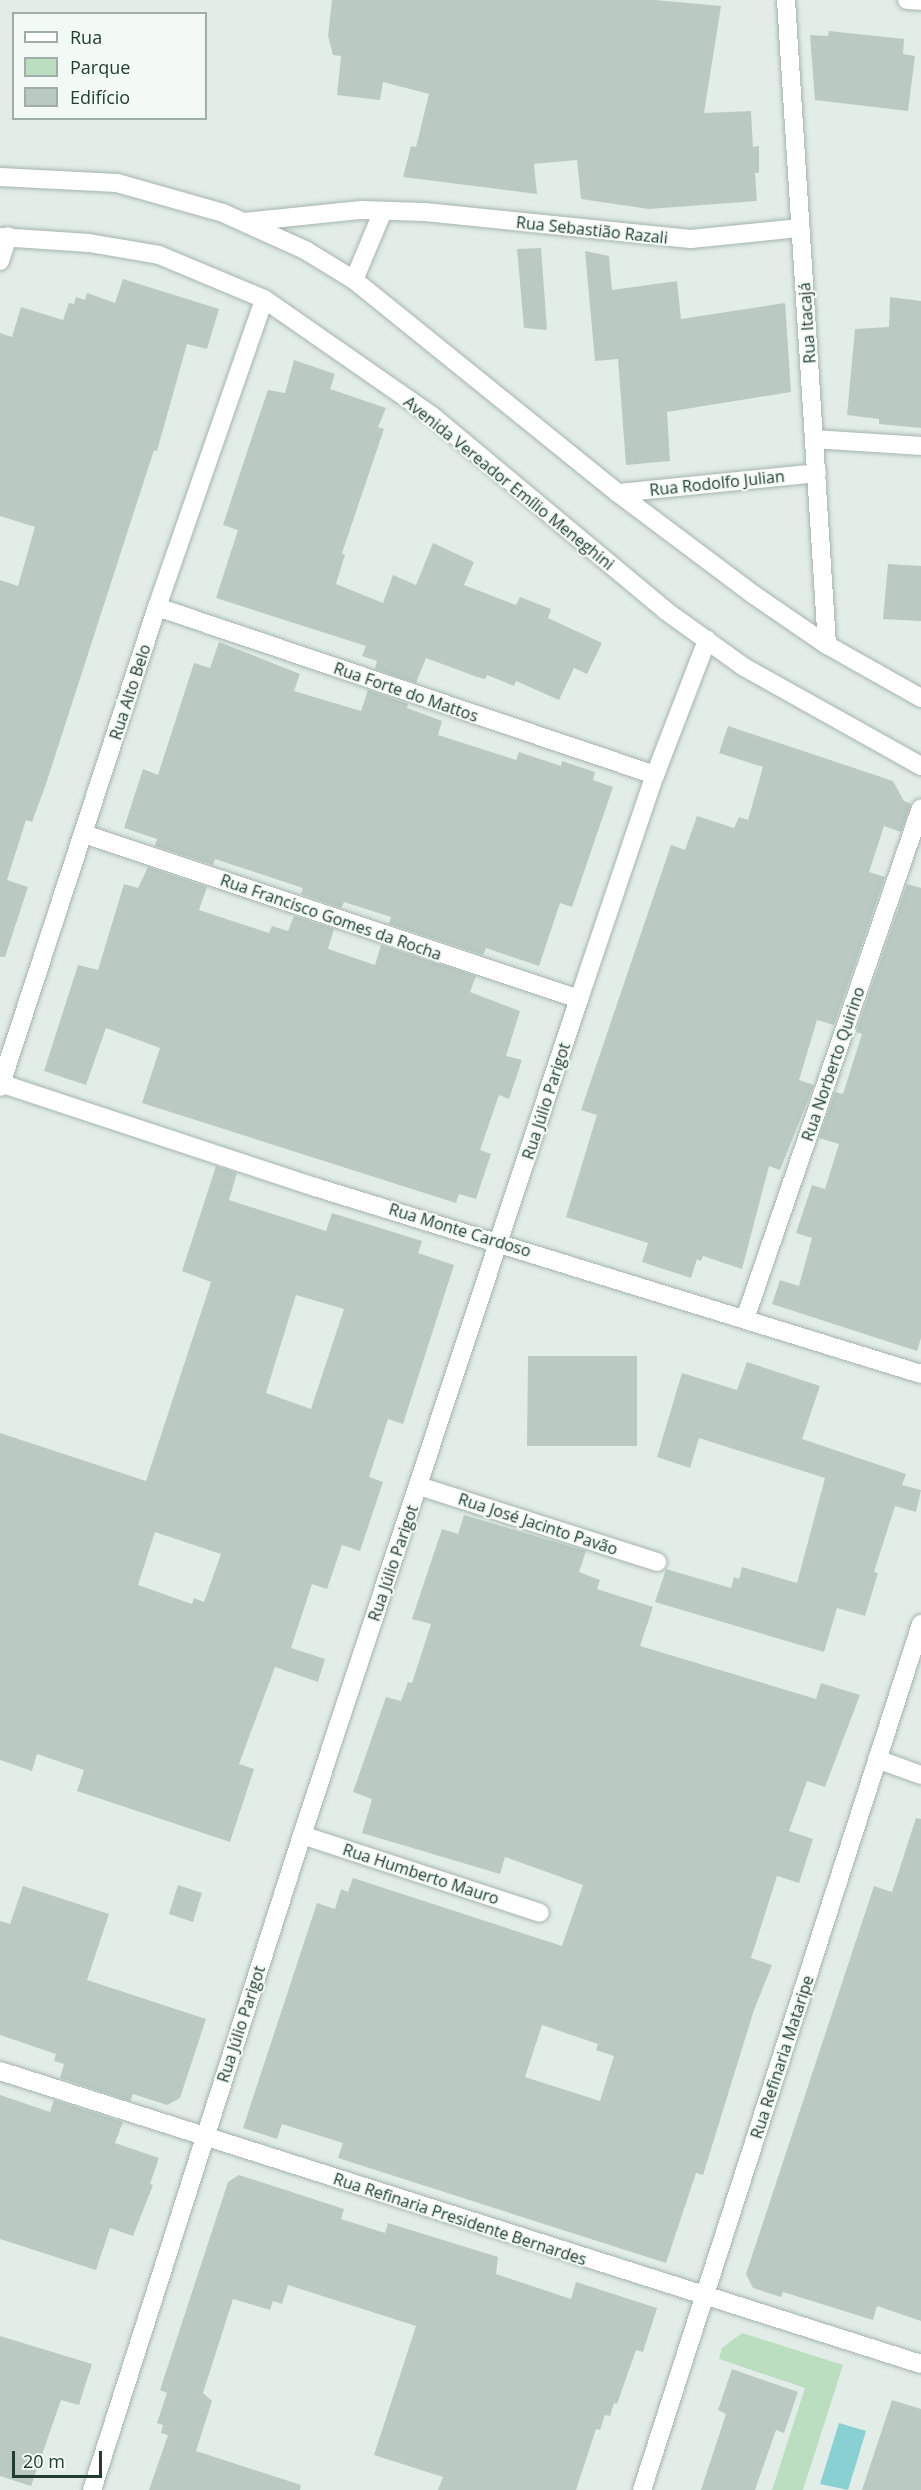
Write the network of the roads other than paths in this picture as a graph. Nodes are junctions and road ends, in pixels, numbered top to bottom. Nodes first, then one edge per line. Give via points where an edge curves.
1 (786, 0) edge
2 (907, 0) edge
3 (921, 1) edge
4 (0, 177) edge
5 (383, 211) junction
6 (244, 222) junction
7 (800, 228) junction
8 (4, 237) edge
9 (0, 261) edge
10 (354, 280) junction
11 (264, 299) junction
12 (814, 439) junction
13 (921, 446) edge
14 (817, 473) junction
15 (618, 494) junction
16 (157, 607) junction
17 (707, 640) junction
18 (827, 645) junction
19 (921, 698) edge
20 (921, 766) edge
21 (656, 775) junction
22 (921, 808) edge
23 (84, 834) junction
24 (579, 999) junction
25 (0, 1084) edge
26 (500, 1242) junction
27 (745, 1319) junction
28 (921, 1374) edge
29 (419, 1486) junction
30 (657, 1562) dead end
31 (921, 1624) edge
32 (877, 1759) junction
33 (921, 1775) edge
34 (302, 1835) junction
35 (540, 1913) dead end
36 (0, 2071) edge
37 (204, 2138) junction
38 (705, 2297) junction
39 (921, 2364) edge
40 (92, 2490) edge
41 (642, 2490) edge

1 - 7 street, Rua Itacajá
2 - 3 street
4 - 6 street via 117,183
5 - 6 street, Rua Sebastião Razali
5 - 7 street, Rua Sebastião Razali via 691,239
5 - 10 street
6 - 10 street via 304,250
7 - 12 street, Rua Itacajá
8 - 9 street
8 - 11 street, Avenida Vereador Emílio Meneghini via 89,243 159,255
10 - 15 street
11 - 16 street, Rua Alto Belo
11 - 17 street, Avenida Vereador Emílio Meneghini via 431,415 594,553
12 - 13 street
12 - 14 street, Rua Itacajá
14 - 15 street, Rua Rodolfo Julian
14 - 18 street, Rua Itacajá
15 - 18 street
16 - 21 street, Rua Forte do Mattos
16 - 23 street, Rua Alto Belo
17 - 20 street, Avenida Vereador Emílio Meneghini via 744,667
17 - 21 street, Rua Júlio Parigot
18 - 19 street
21 - 24 street, Rua Júlio Parigot
22 - 27 street, Rua Norberto Quirino
23 - 24 street, Rua Francisco Gomes da Rocha
23 - 25 street, Rua Alto Belo
24 - 26 street, Rua Júlio Parigot
25 - 26 street, Rua Monte Cardoso via 315,1187
26 - 27 street, Rua Monte Cardoso
26 - 29 street, Rua Júlio Parigot
27 - 28 street, Rua Monte Cardoso
29 - 30 street, Rua José Jacinto Pavão
29 - 34 street, Rua Júlio Parigot
31 - 32 street, Rua Refinaria Mataripe
32 - 33 street
32 - 38 street, Rua Refinaria Mataripe
34 - 35 street, Rua Humberto Mauro
34 - 37 street, Rua Júlio Parigot
36 - 37 street, Rua Refinaria Presidente Bernardes
37 - 38 street, Rua Refinaria Presidente Bernardes
37 - 40 street, Rua Júlio Parigot
38 - 39 street, Rua Refinaria Presidente Bernardes
38 - 41 street, Rua Refinaria Mataripe

